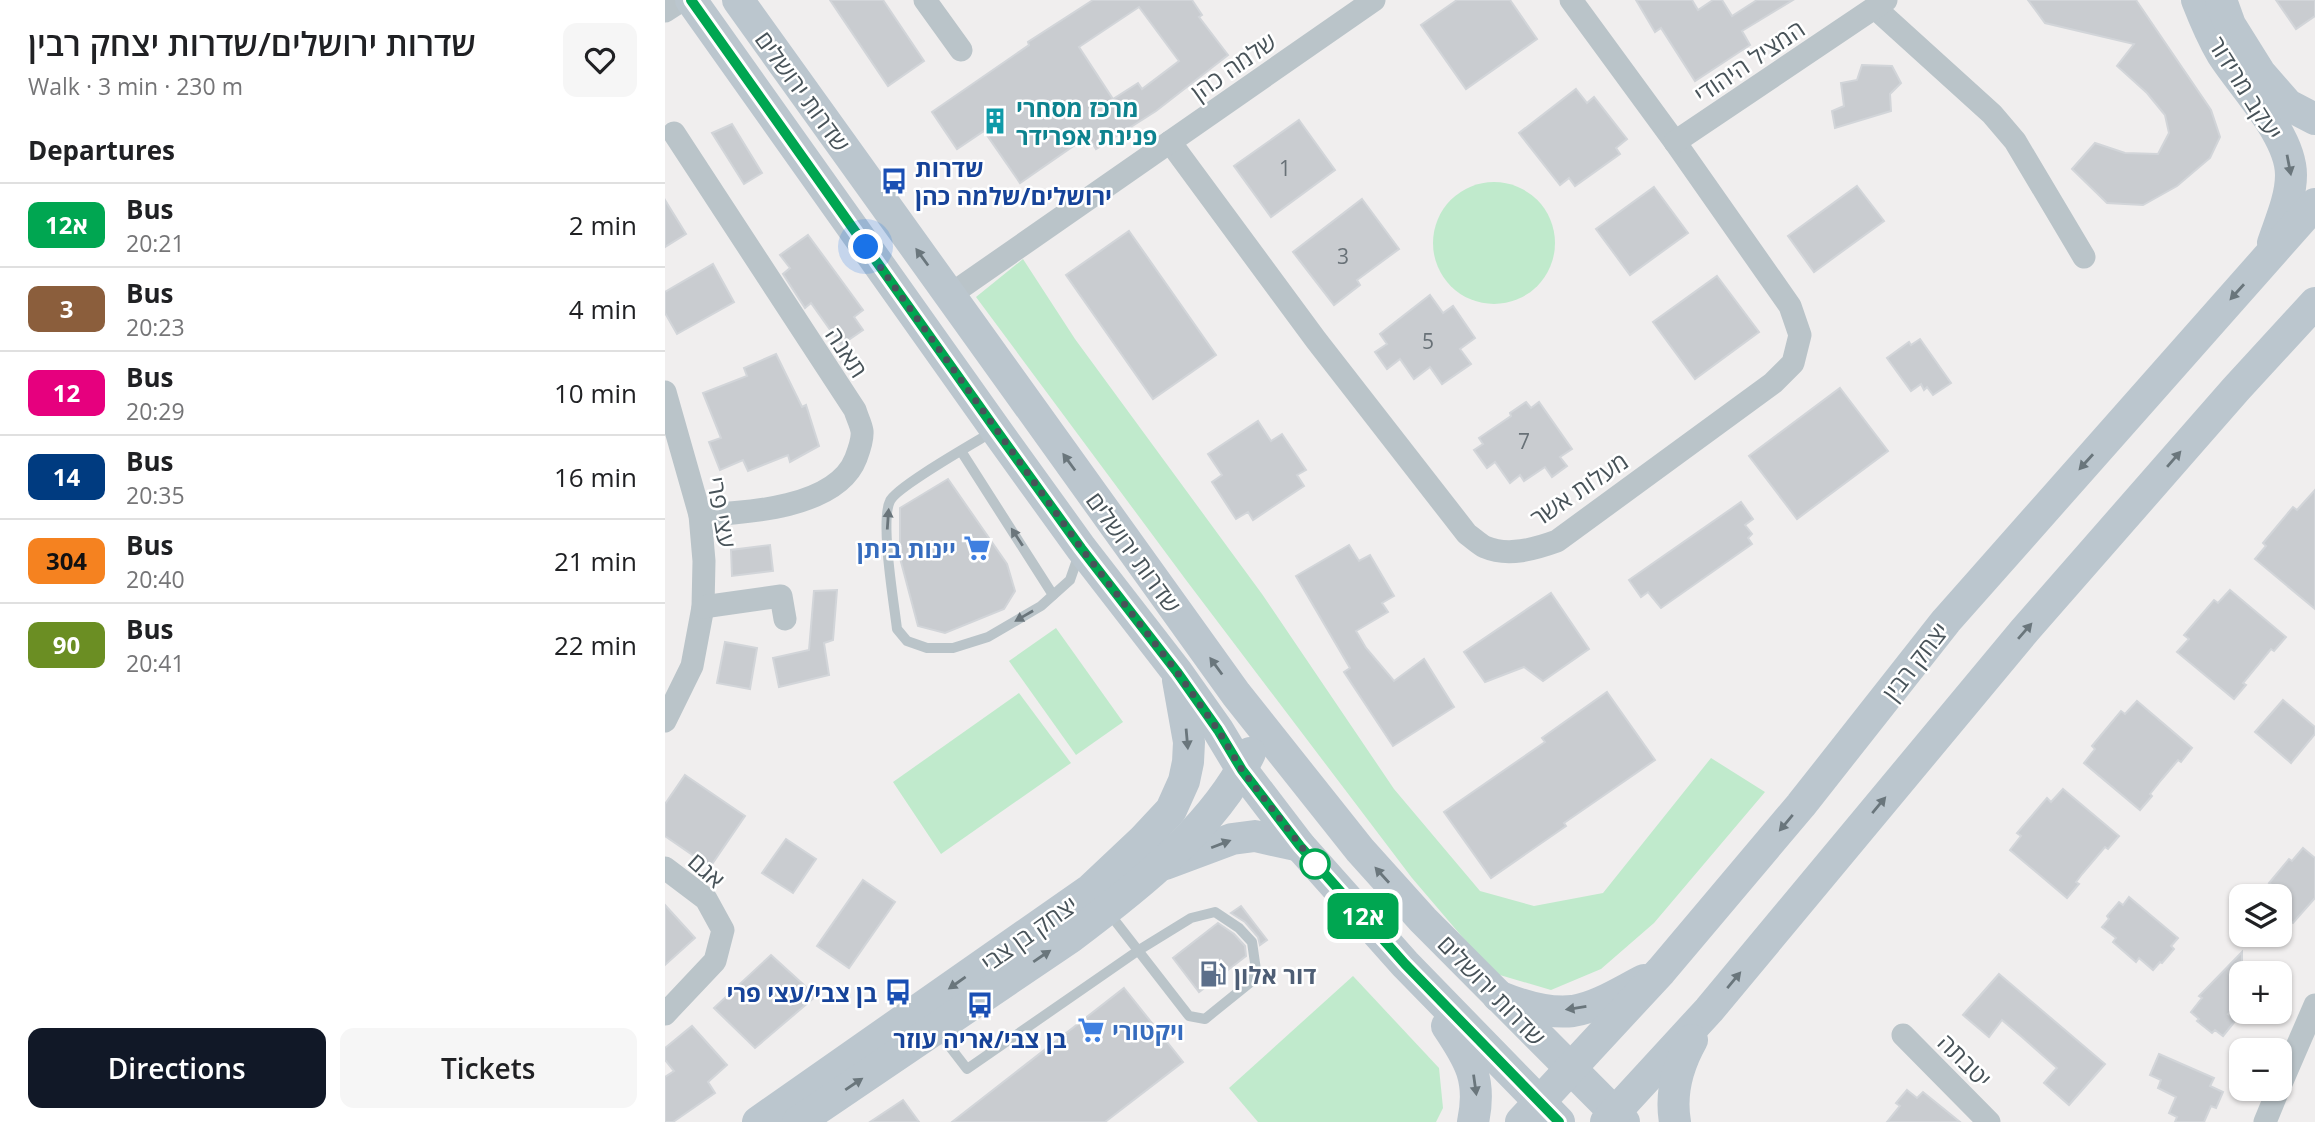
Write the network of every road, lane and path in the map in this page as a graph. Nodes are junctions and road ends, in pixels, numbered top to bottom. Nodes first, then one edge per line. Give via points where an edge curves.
1 (682, 0) edge
2 (691, 0) edge
3 (737, 0) edge
4 (925, 0) edge
5 (1374, 0) edge
6 (1571, 0) edge
7 (2197, 0) edge
8 (2221, 0) edge
9 (1881, 4) edge
10 (665, 11) edge
11 (961, 50) dead end
12 (2315, 119) edge
13 (674, 133) dead end
14 (1170, 142) junction
15 (1675, 142) junction
16 (2315, 204) edge
17 (2084, 257) dead end
18 (2267, 258) junction
19 (950, 295) junction
20 (2308, 313) edge
21 (665, 392) edge
22 (996, 430) junction
23 (961, 451) junction
24 (700, 515) junction
25 (1081, 548) junction
26 (1053, 595) junction
27 (703, 607) junction
28 (785, 620) dead end
29 (1177, 672) junction
30 (665, 721) edge
31 (1258, 721) junction
32 (1242, 770) junction
33 (1300, 846) junction
34 (1157, 866) junction
35 (665, 868) edge
36 (1099, 900) junction
37 (1139, 950) junction
38 (1405, 964) junction
39 (1661, 971) junction
40 (1496, 995) junction
41 (1709, 1010) junction
42 (2314, 1011) edge
43 (665, 1014) edge
44 (936, 1028) junction
45 (1903, 1035) dead end
46 (2292, 1060) edge
47 (1570, 1070) junction
48 (2274, 1101) edge
49 (1540, 1116) edge
50 (1615, 1119) edge
51 (758, 1122) edge
52 (798, 1122) edge
53 (1473, 1122) edge
54 (1675, 1122) edge
55 (1989, 1122) edge
56 (2265, 1122) edge

1 - 10 street
2 - 22 main road, שדרות ירושלים
19 -> 3 main road, שדרות ירושלים
4 - 11 street
5 - 14 street, שלמה כהן
6 - 15 street
7 -> 18 main road, יעקב מרידור via 2221,52 2275,127 2286,153 2291,175 2286,205
8 - 12 main road, יעקב מרידור via 2230,25 2260,73 2288,105
9 - 15 street, המציל היהודי
9 - 17 street via 2015,141
13 - 24 street, תאנה via 855,411 863,433 852,469 824,492 745,513
14 - 15 street, מעלות אשר via 1467,534 1486,547 1507,551 1531,550 1557,541 1773,383 1793,363 1800,335 1790,306
14 - 19 street, שלמה כהן
16 - 18 main road, יצחק רבין
18 -> 39 main road, יצחק רבין via 1945,621 1801,805
31 -> 19 main road, שדרות ירושלים
41 -> 20 main road via 2025,630
21 - 24 street, עצי פרי
22 - 23 lane
22 - 25 main road, שדרות ירושלים
26 -> 23 lane
26 -> 23 lane via 988,637 953,648 927,648 907,641 897,629 886,522 890,499
24 - 27 street, עצי פרי
25 - 26 lane via 1070,580
25 - 29 main road, שדרות ירושלים
27 - 28 street via 781,596
27 - 30 street, עצי פרי via 692,666
29 - 32 main road, שדרות ירושלים
29 -> 36 main road, יצחק בן צבי via 1189,742 1184,780 1171,810
31 - 32 main road, יצחק בן צבי
40 -> 31 main road, שדרות ירושלים via 1360,850
32 - 33 main road, שדרות ירושלים
32 - 34 main road, יצחק בן צבי via 1201,824
34 -> 33 main road via 1232,839 1255,836
33 - 38 main road, שדרות ירושלים
34 - 36 main road, יצחק בן צבי
35 - 43 street, אגם via 706,899 723,930 715,961
36 - 37 lane
44 -> 36 main road, יצחק בן צבי via 1071,937
36 -> 51 main road, יצחק בן צבי
37 - 37 lane via 1191,918 1215,912 1252,942 1256,970 1252,981 1205,1018 1189,1016
37 - 44 lane via 967,1069
38 - 49 main road, שדרות ירושלים
38 -> 53 main road via 1469,1063 1477,1084
39 -> 40 main road via 1592,1006 1572,1011 1524,1006
39 - 47 main road, יצחק רבין
40 - 47 main road, שדרות ירושלים
41 - 50 main road
41 - 54 main road via 1676,1077
42 - 46 street
52 -> 44 main road, יצחק בן צבי
45 - 55 street, יטבתה
47 - 49 main road, יצחק רבין
47 - 50 main road, שדרות ירושלים
48 - 56 street

